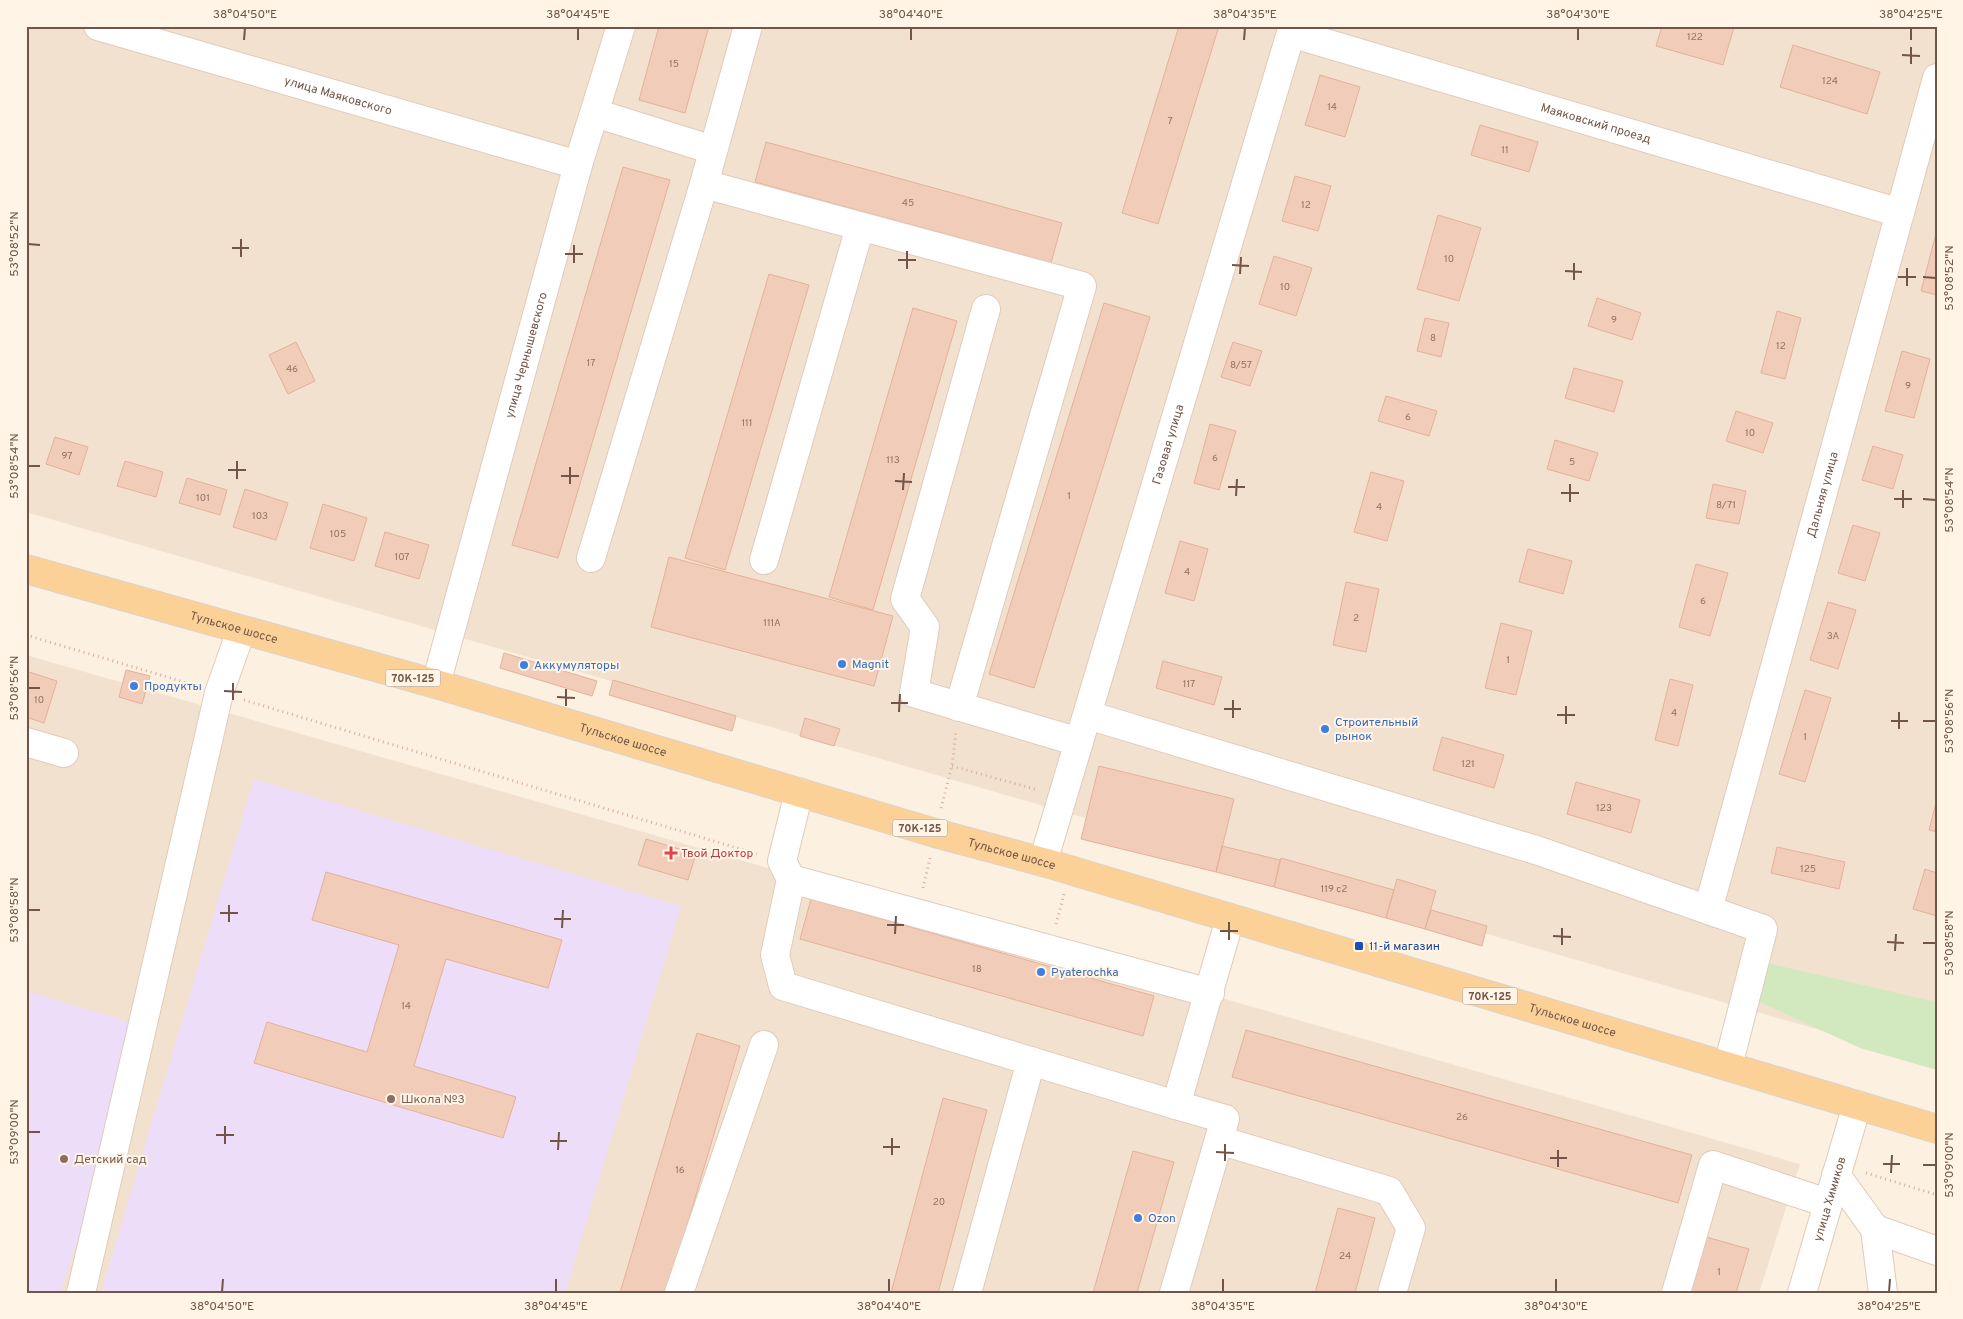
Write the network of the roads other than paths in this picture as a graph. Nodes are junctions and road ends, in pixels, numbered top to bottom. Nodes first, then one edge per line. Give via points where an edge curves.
1 (98, 26) edge
2 (621, 26) edge
3 (748, 26) edge
4 (1292, 30) edge
5 (1937, 78) edge
6 (595, 113) junction
7 (714, 150) junction
8 (578, 165) junction
9 (704, 184) junction
10 (1900, 212) junction
11 (860, 227) junction
12 (986, 309) dead end
13 (591, 558) dead end
14 (764, 560) dead end
15 (26, 569) edge
16 (241, 631) junction
17 (436, 684) junction
18 (959, 707) junction
19 (1088, 715) junction
20 (26, 742) edge
21 (1078, 742) junction
22 (64, 753) dead end
23 (799, 792) junction
24 (1043, 862) junction
25 (786, 870) junction
26 (1708, 910) junction
27 (1230, 919) junction
28 (1210, 993) junction
29 (764, 1045) dead end
30 (1032, 1060) junction
31 (1728, 1066) junction
32 (1176, 1104) junction
33 (1857, 1105) junction
34 (1937, 1129) edge
35 (1219, 1140) junction
36 (1838, 1170) junction
37 (1827, 1203) junction
38 (1875, 1229) junction
39 (1937, 1251) edge
40 (81, 1293) edge
41 (679, 1293) edge
42 (967, 1293) edge
43 (1174, 1293) edge
44 (1392, 1293) edge
45 (1676, 1293) edge
46 (1802, 1293) edge
47 (1883, 1293) edge

1 - 8 street, улица Маяковского
2 - 6 street, улица Чернышевского
3 - 7 street
4 - 10 street, Маяковский проезд
4 - 19 street, Газовая улица
5 - 10 street, Дальняя улица
6 - 7 street
6 - 8 street, улица Чернышевского
7 - 9 street
8 - 17 street, улица Чернышевского
9 - 11 street
9 - 13 street
10 - 26 street, Дальняя улица
11 - 14 street
11 - 18 street via 1082,286
12 - 18 street via 905,599 925,627 914,693
15 - 16 main road, Тульское шоссе / 70К-125
16 - 17 main road, Тульское шоссе / 70К-125
16 - 40 street via 219,693
17 - 23 main road, Тульское шоссе / 70К-125
18 - 21 street
19 - 21 street, Газовая улица
19 - 26 street via 1539,851
20 - 22 street
21 - 24 street, Газовая улица
23 - 24 main road, Тульское шоссе / 70К-125
23 - 25 street
24 - 27 main road, Тульское шоссе / 70К-125
25 - 28 street
25 - 30 street via 775,955 783,986
26 - 31 street via 1763,929
27 - 28 street
27 - 31 main road, Тульское шоссе / 70К-125
28 - 32 street
29 - 41 street
30 - 32 street
30 - 42 street
31 - 33 main road, Тульское шоссе / 70К-125
32 - 35 street via 1225,1119
33 - 34 main road, Тульское шоссе / 70К-125
33 - 36 street, улица Химиков
35 - 43 street
35 - 44 street via 1389,1191 1411,1228
36 - 37 street, улица Химиков
36 - 38 street
37 - 45 street via 1713,1165
37 - 46 street, улица Химиков
38 - 39 street
38 - 47 street

